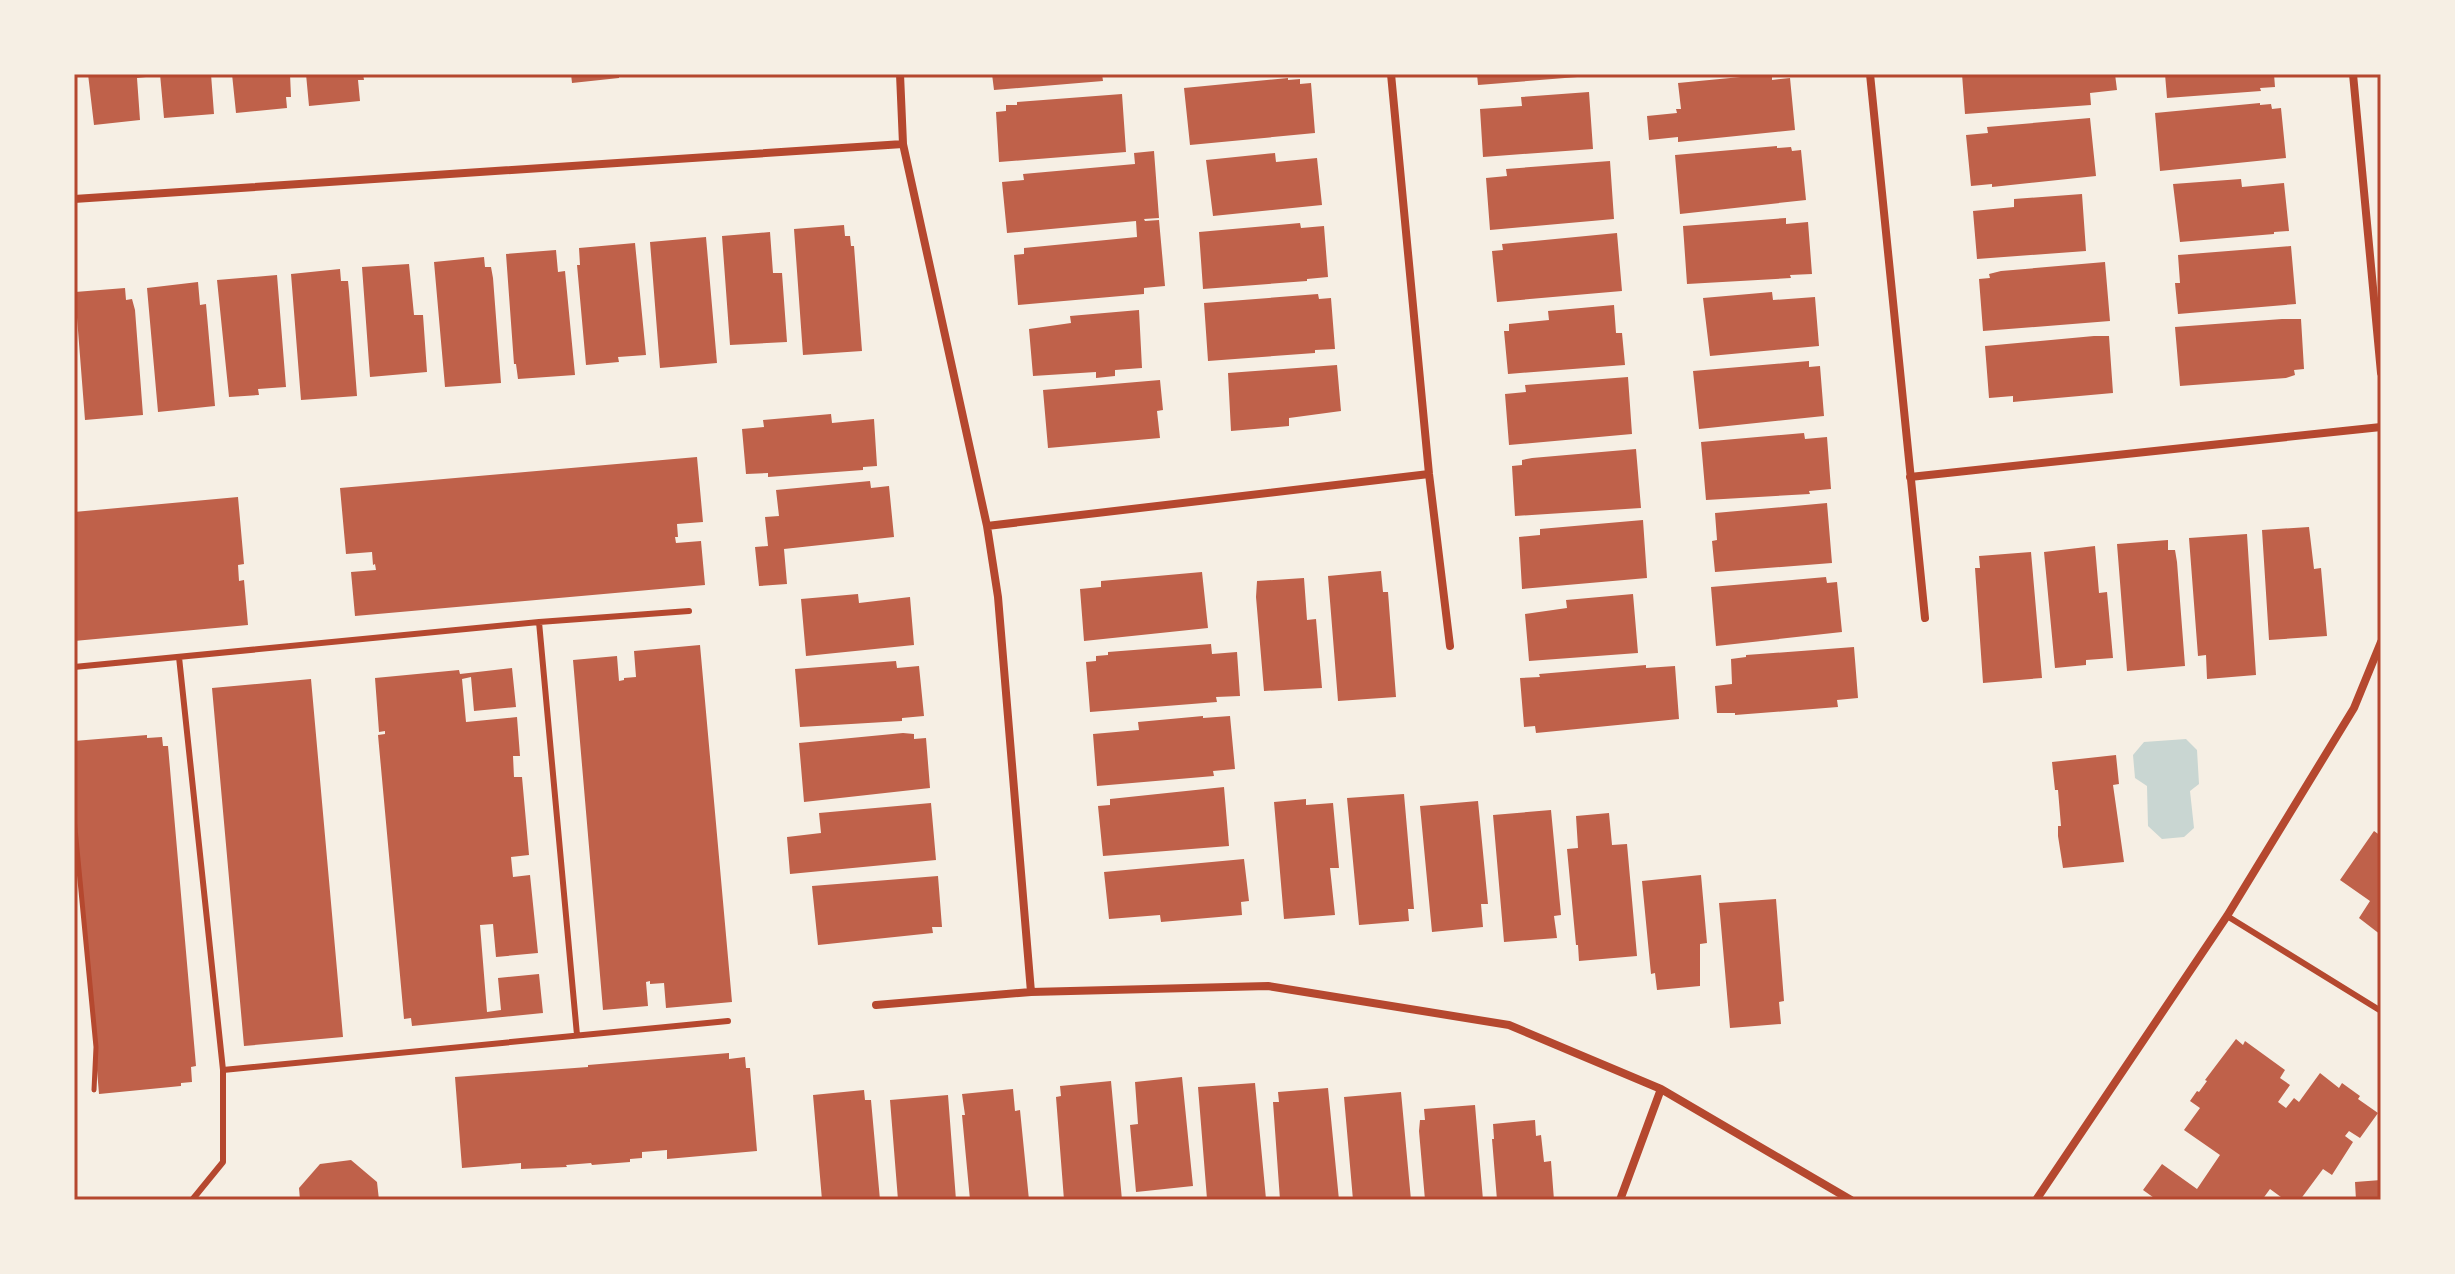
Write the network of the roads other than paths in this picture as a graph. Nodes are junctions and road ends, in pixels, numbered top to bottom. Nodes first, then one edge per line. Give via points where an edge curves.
1 (900, 74) edge
2 (1391, 74) edge
3 (1870, 74) edge
4 (2353, 74) edge
5 (903, 144) junction
6 (74, 199) edge
7 (2381, 373) edge
8 (2381, 427) edge
9 (1429, 474) junction
10 (1910, 477) junction
11 (987, 526) junction
12 (689, 611) dead end
13 (1925, 618) dead end
14 (539, 622) junction
15 (2381, 642) edge
16 (1450, 646) dead end
17 (179, 657) junction
18 (74, 667) edge
19 (2227, 916) junction
20 (1031, 992) junction
21 (876, 1005) dead end
22 (2381, 1011) edge
23 (728, 1021) dead end
24 (577, 1035) junction
25 (223, 1070) junction
26 (1661, 1089) junction
27 (192, 1200) edge
28 (1620, 1200) edge
29 (1851, 1200) edge
30 (2036, 1200) edge

1 - 5 street
2 - 9 street
3 - 10 street
4 - 7 street
5 - 6 street
5 - 11 street
8 - 10 street
9 - 11 street
9 - 16 street
10 - 13 street
11 - 20 street via 998,597
12 - 14 lane
14 - 17 lane
14 - 24 lane
15 - 19 street via 2354,708
17 - 18 lane
17 - 25 lane
19 - 22 lane
19 - 30 street
20 - 21 street
20 - 26 street via 1268,986 1509,1025
23 - 24 lane
24 - 25 lane
25 - 27 lane via 223,1162
26 - 28 street
26 - 29 street

